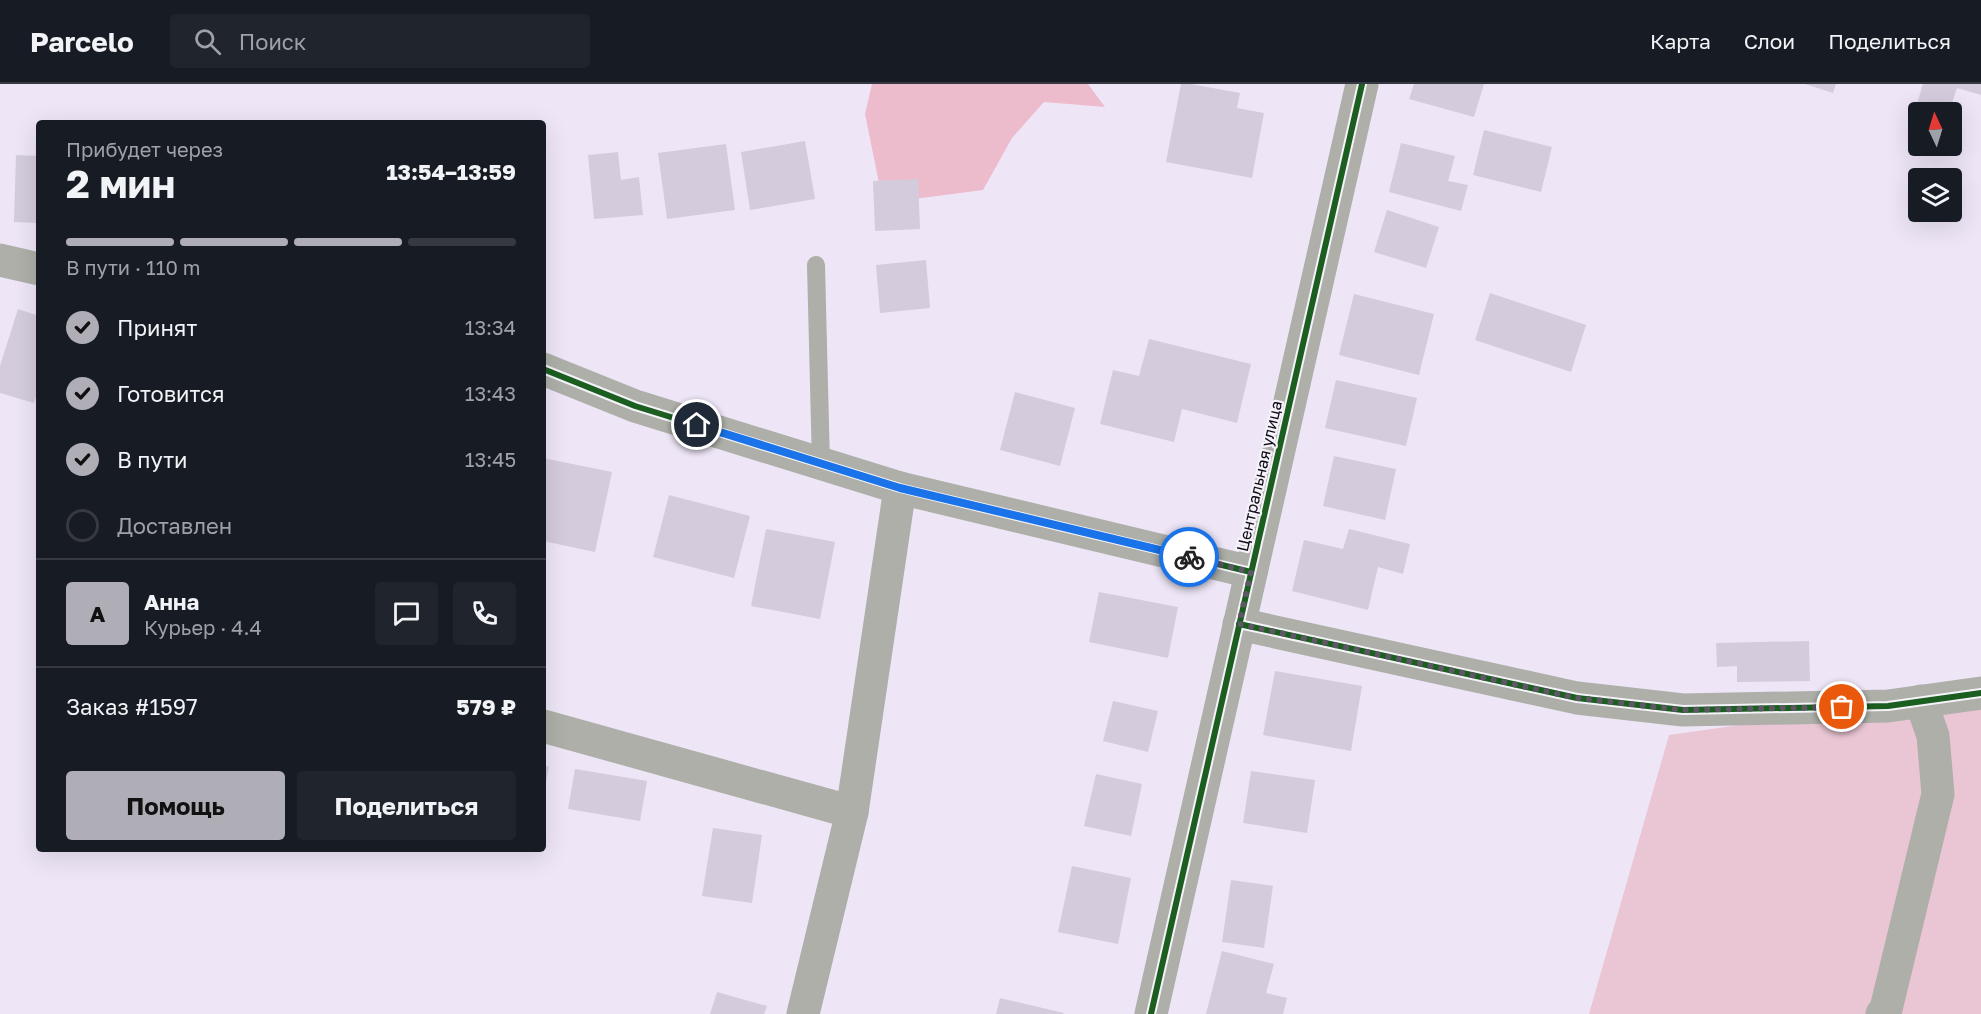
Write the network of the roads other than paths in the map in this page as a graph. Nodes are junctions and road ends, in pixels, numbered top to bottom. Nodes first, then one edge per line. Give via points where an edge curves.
1 (1362, 84) edge
2 (0, 260) edge
3 (816, 265) dead end
4 (36, 268) edge
5 (546, 370) edge
6 (821, 464) junction
7 (900, 488) junction
8 (1251, 572) junction
9 (1239, 624) junction
10 (1981, 693) edge
11 (1921, 701) junction
12 (546, 727) edge
13 (852, 812) junction
14 (803, 1014) edge
15 (1151, 1014) edge
16 (1881, 1014) edge

1 - 8 street, Центральная улица
2 - 4 street
3 - 6 lane
5 - 6 street via 635,406
6 - 7 street
7 - 8 street
7 - 13 street
8 - 9 street, Центральная улица
9 - 11 street via 1577,698 1636,705 1683,710 1888,706
9 - 15 street, Центральная улица
10 - 11 street
11 - 16 street via 1933,735 1938,794 1886,1008
12 - 13 street
13 - 14 street

